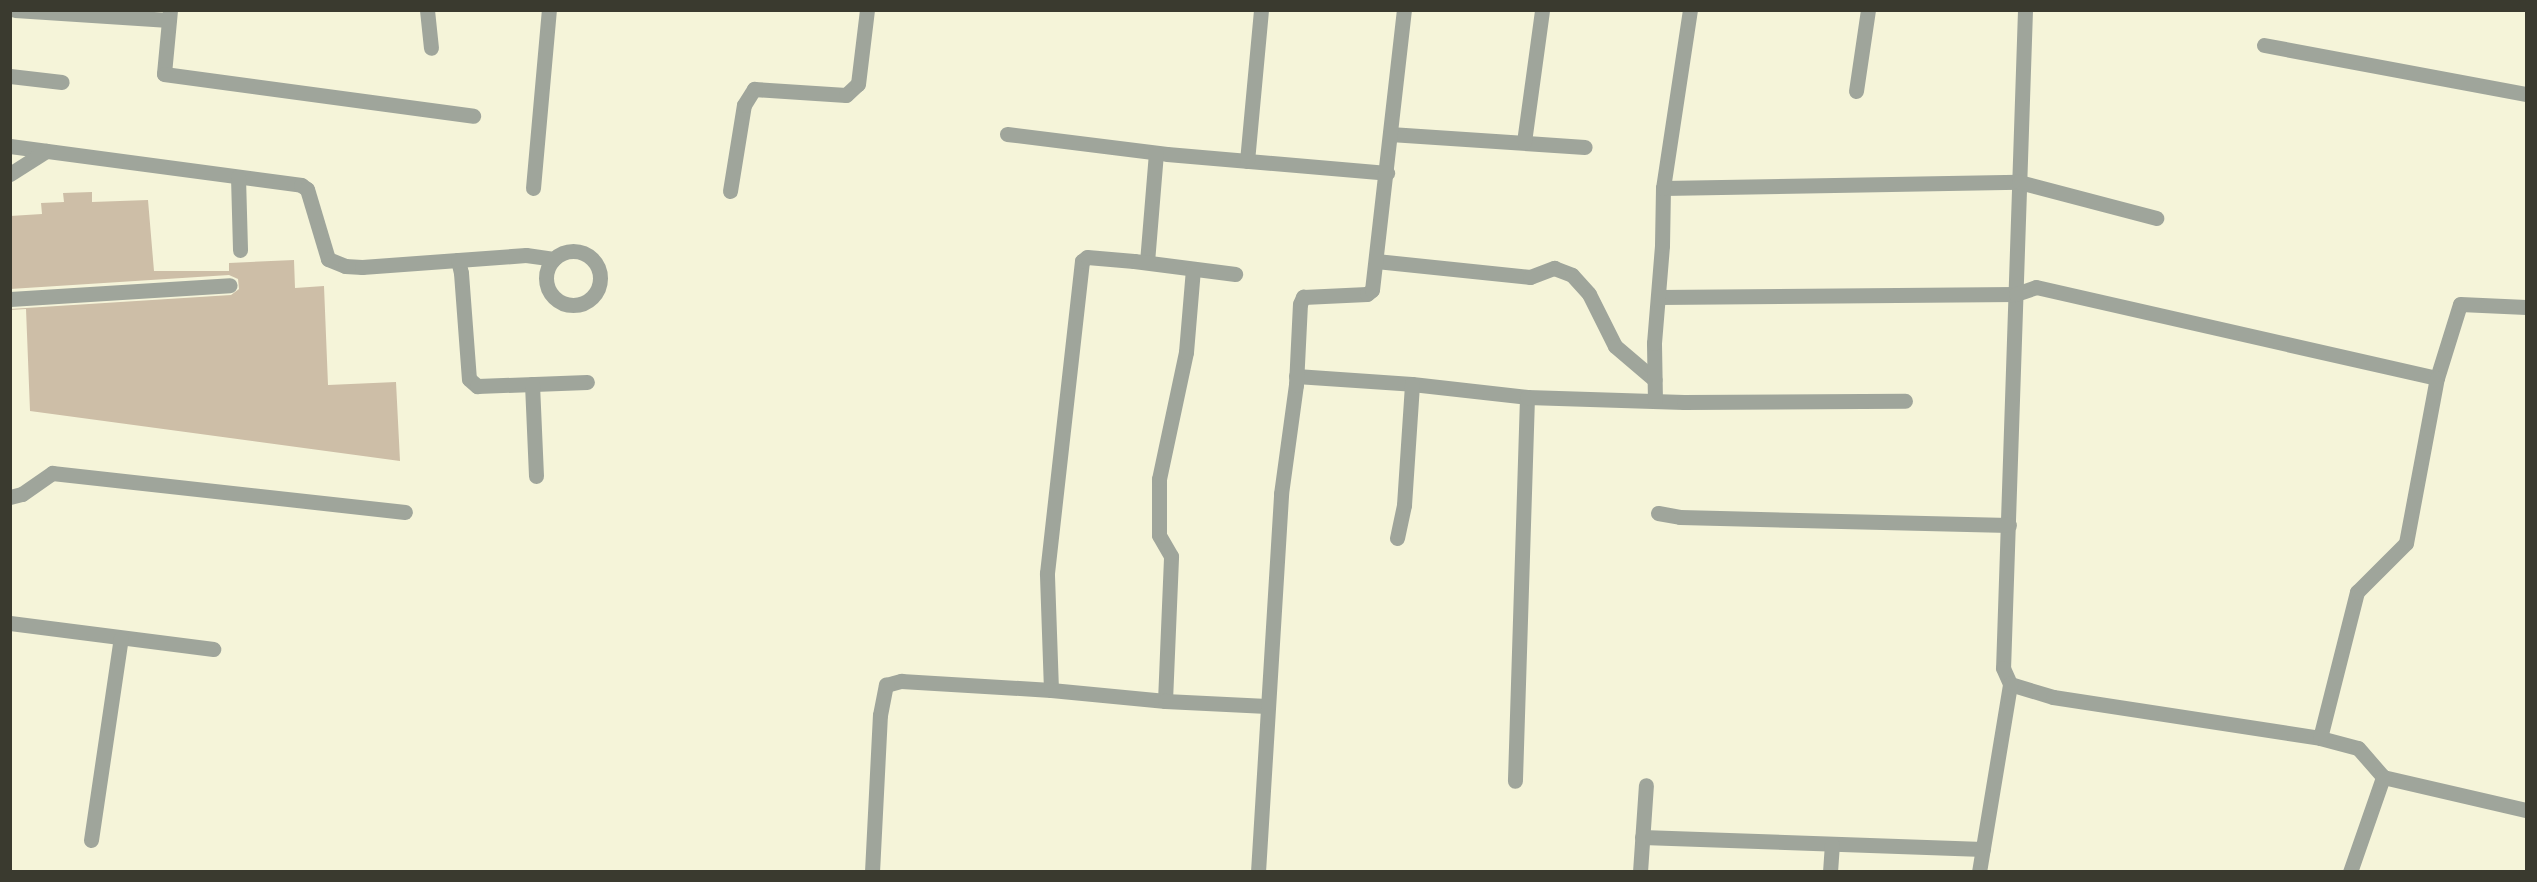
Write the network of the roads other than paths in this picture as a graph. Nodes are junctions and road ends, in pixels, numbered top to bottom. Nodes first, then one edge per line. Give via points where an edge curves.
1 (15, 10) edge
2 (427, 10) edge
3 (549, 10) edge
4 (867, 10) edge
5 (1261, 10) edge
6 (1404, 10) edge
7 (1542, 10) edge
8 (1690, 10) edge
9 (1868, 10) edge
10 (2025, 10) edge
11 (170, 16) edge
12 (2264, 45) dead end
13 (430, 48) dead end
14 (10, 76) edge
15 (62, 82) dead end
16 (1856, 91) dead end
17 (2526, 94) edge
18 (473, 116) dead end
19 (1007, 134) dead end
20 (1390, 134) junction
21 (1524, 142) junction
22 (10, 146) edge
23 (1585, 147) dead end
24 (46, 151) junction
25 (1156, 153) junction
26 (1247, 161) junction
27 (1387, 173) junction
28 (10, 174) edge
29 (238, 177) junction
30 (2019, 182) junction
31 (533, 188) dead end
32 (1663, 188) junction
33 (730, 191) dead end
34 (2156, 218) dead end
35 (240, 250) dead end
36 (554, 259) dead end
37 (458, 260) junction
38 (1376, 261) junction
39 (1147, 262) junction
40 (1193, 269) junction
41 (1235, 274) dead end
42 (230, 285) dead end
43 (2016, 294) junction
44 (1658, 297) junction
45 (10, 298) edge
46 (2526, 307) edge
47 (1296, 376) junction
48 (2437, 378) junction
49 (1655, 380) junction
50 (586, 382) dead end
51 (532, 384) junction
52 (1412, 384) junction
53 (1527, 397) junction
54 (1655, 401) junction
55 (1905, 401) dead end
56 (536, 477) dead end
57 (10, 498) edge
58 (405, 512) dead end
59 (1658, 513) dead end
60 (2009, 525) junction
61 (1397, 538) dead end
62 (10, 623) edge
63 (121, 638) junction
64 (213, 649) dead end
65 (2010, 684) junction
66 (1051, 690) junction
67 (1165, 701) junction
68 (1267, 706) junction
69 (2320, 738) junction
70 (2383, 777) junction
71 (1515, 781) dead end
72 (1646, 785) dead end
73 (2526, 810) edge
74 (1642, 837) junction
75 (91, 840) dead end
76 (1832, 844) junction
77 (1983, 849) junction
78 (872, 872) edge
79 (1258, 872) edge
80 (1640, 872) edge
81 (1830, 872) edge
82 (1979, 872) edge
83 (2350, 872) edge

1 - 11 street
2 - 13 street
3 - 31 street
4 - 33 street via 858,84 846,95 754,89 744,105
5 - 26 street
6 - 20 street
7 - 21 street
8 - 32 street
9 - 16 street
10 - 30 street
11 - 18 street via 164,74
12 - 17 street
14 - 15 street
19 - 25 street
20 - 21 street
20 - 27 street
21 - 23 street
22 - 24 street
24 - 28 street
24 - 29 street
25 - 26 street
25 - 39 street
26 - 27 street
27 - 38 street
29 - 35 street
29 - 37 street via 294,182 307,189 328,259 345,266
30 - 32 street
30 - 34 street
30 - 43 street
32 - 44 street
36 - 37 street via 526,255
37 - 51 street via 469,379 477,386
38 - 47 street via 1372,290 1367,294 1303,297
38 - 49 street via 1530,277 1554,268 1572,275 1589,294 1615,346
39 - 40 street
39 - 66 street via 1087,257 1080,269 1047,573
40 - 41 street
40 - 67 street via 1186,352 1159,479 1159,535 1171,556
42 - 45 street
43 - 44 street
43 - 48 street via 2036,287
43 - 60 street
44 - 49 street
46 - 48 street via 2460,304
47 - 52 street
47 - 68 street via 1281,494
48 - 69 street via 2406,543 2357,592
49 - 54 street
50 - 51 street
51 - 56 street
52 - 53 street
52 - 61 street via 1404,505
53 - 54 street
53 - 71 street
54 - 55 street
57 - 58 street via 52,473
59 - 60 street via 1680,517
60 - 65 street via 2003,668
62 - 63 street
63 - 64 street
63 - 75 street
65 - 69 street via 2053,697
65 - 77 street
66 - 67 street
66 - 78 street via 901,681 886,685 880,715
67 - 68 street
68 - 79 street
69 - 70 street via 2358,748
70 - 73 street
70 - 83 street
72 - 74 street
74 - 76 street
74 - 80 street
76 - 77 street
76 - 81 street
77 - 82 street

